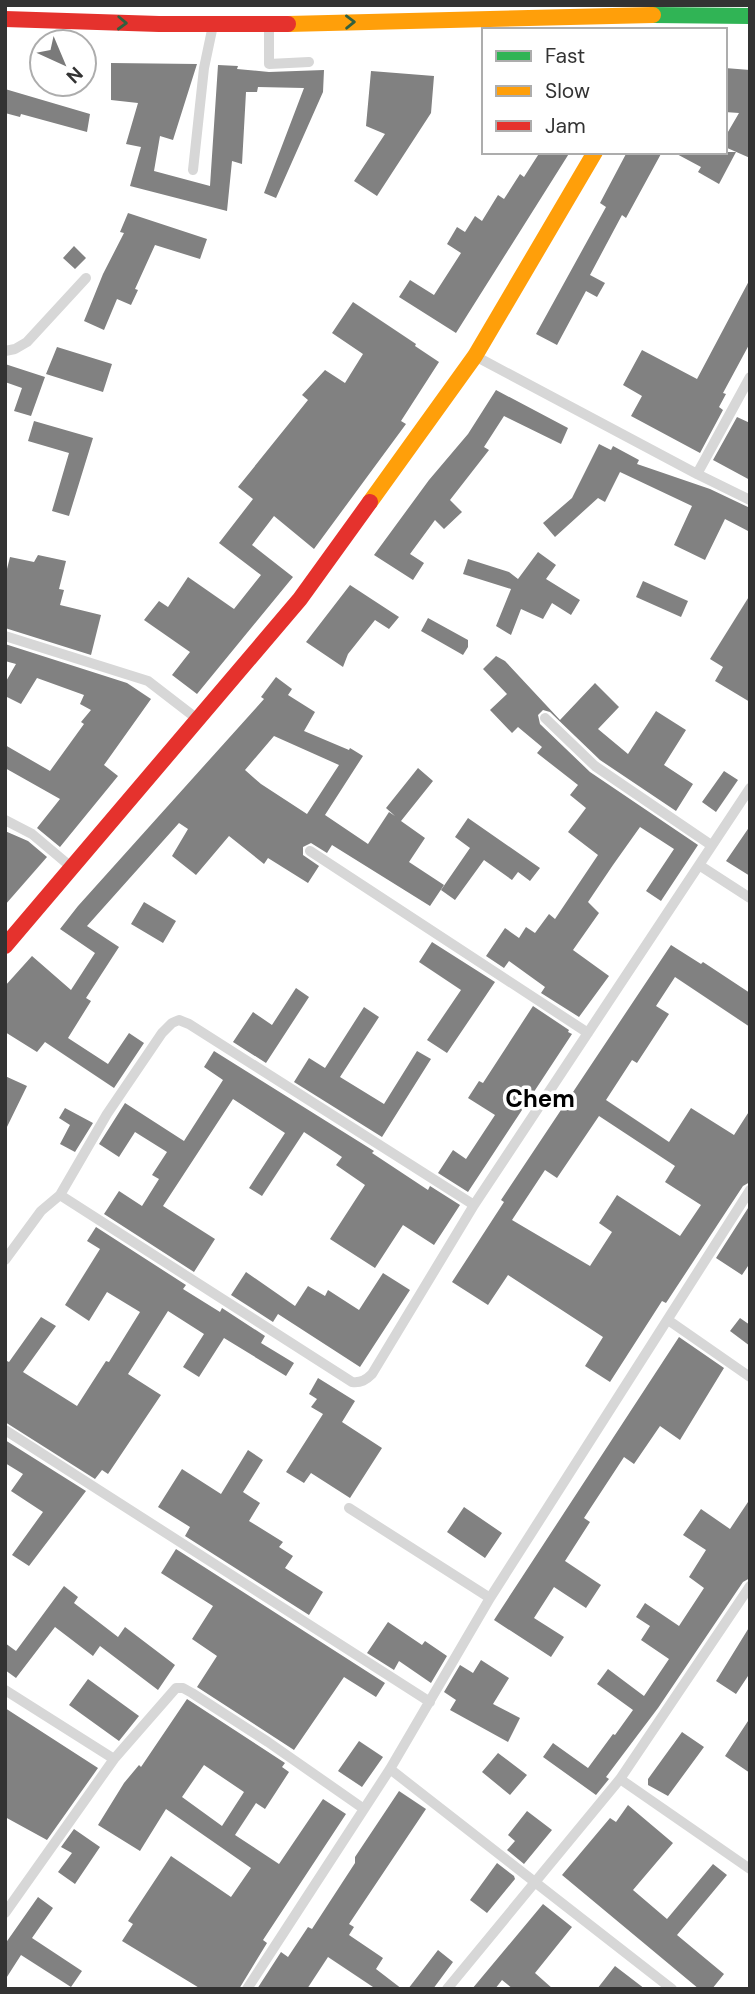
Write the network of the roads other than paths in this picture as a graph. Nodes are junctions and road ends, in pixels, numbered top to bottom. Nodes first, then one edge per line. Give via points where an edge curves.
1 (676, 14) junction
2 (750, 16) edge
3 (5, 19) edge
4 (214, 23) junction
5 (269, 24) junction
6 (668, 28) edge
7 (309, 62) dead end
8 (594, 154) edge
9 (193, 170) dead end
10 (86, 278) dead end
11 (5, 351) edge
12 (475, 355) junction
13 (750, 377) edge
14 (697, 474) junction
15 (750, 500) edge
16 (5, 636) edge
17 (545, 718) dead end
18 (198, 720) junction
19 (750, 788) edge
20 (5, 820) edge
21 (711, 845) junction
22 (310, 850) dead end
23 (699, 865) junction
24 (72, 868) junction
25 (750, 898) edge
26 (5, 946) edge
27 (588, 1033) junction
28 (750, 1190) edge
29 (60, 1195) junction
30 (474, 1205) junction
31 (5, 1260) edge
32 (668, 1320) junction
33 (750, 1377) edge
34 (5, 1430) edge
35 (349, 1507) dead end
36 (750, 1586) edge
37 (490, 1598) junction
38 (5, 1690) edge
39 (430, 1702) junction
40 (114, 1759) junction
41 (390, 1769) junction
42 (620, 1779) junction
43 (364, 1809) junction
44 (750, 1869) edge
45 (536, 1880) junction
46 (5, 1913) edge
47 (247, 1989) edge
48 (447, 1989) edge
49 (673, 1989) edge

1 - 2 main road
5 -> 1 main road
1 - 6 main road
3 -> 4 main road
4 - 5 main road
4 - 9 lane via 204,68
5 - 7 lane via 269,64
8 - 12 main road
10 - 11 lane via 27,342
12 - 14 lane
12 - 18 main road via 300,599
13 - 14 lane
14 - 15 lane
16 - 18 lane via 148,681
17 - 21 lane via 595,766
18 - 24 main road
19 - 21 lane
20 - 24 lane via 32,834
21 - 23 lane
22 - 27 lane
23 - 25 lane
23 - 27 lane
24 - 26 main road
27 - 30 lane
28 - 32 lane
29 - 30 lane via 162,1033 179,1020
29 - 30 lane via 359,1383 372,1374
29 - 31 lane via 41,1212
32 - 33 lane
32 - 37 lane
34 - 39 lane
35 - 37 lane
36 - 42 lane
37 - 39 lane
38 - 40 lane
39 - 41 lane
40 - 43 lane via 170,1693 183,1688
40 - 46 lane
41 - 43 lane
41 - 45 lane
42 - 44 lane
42 - 45 lane
43 - 47 lane
45 - 48 lane
45 - 49 lane

